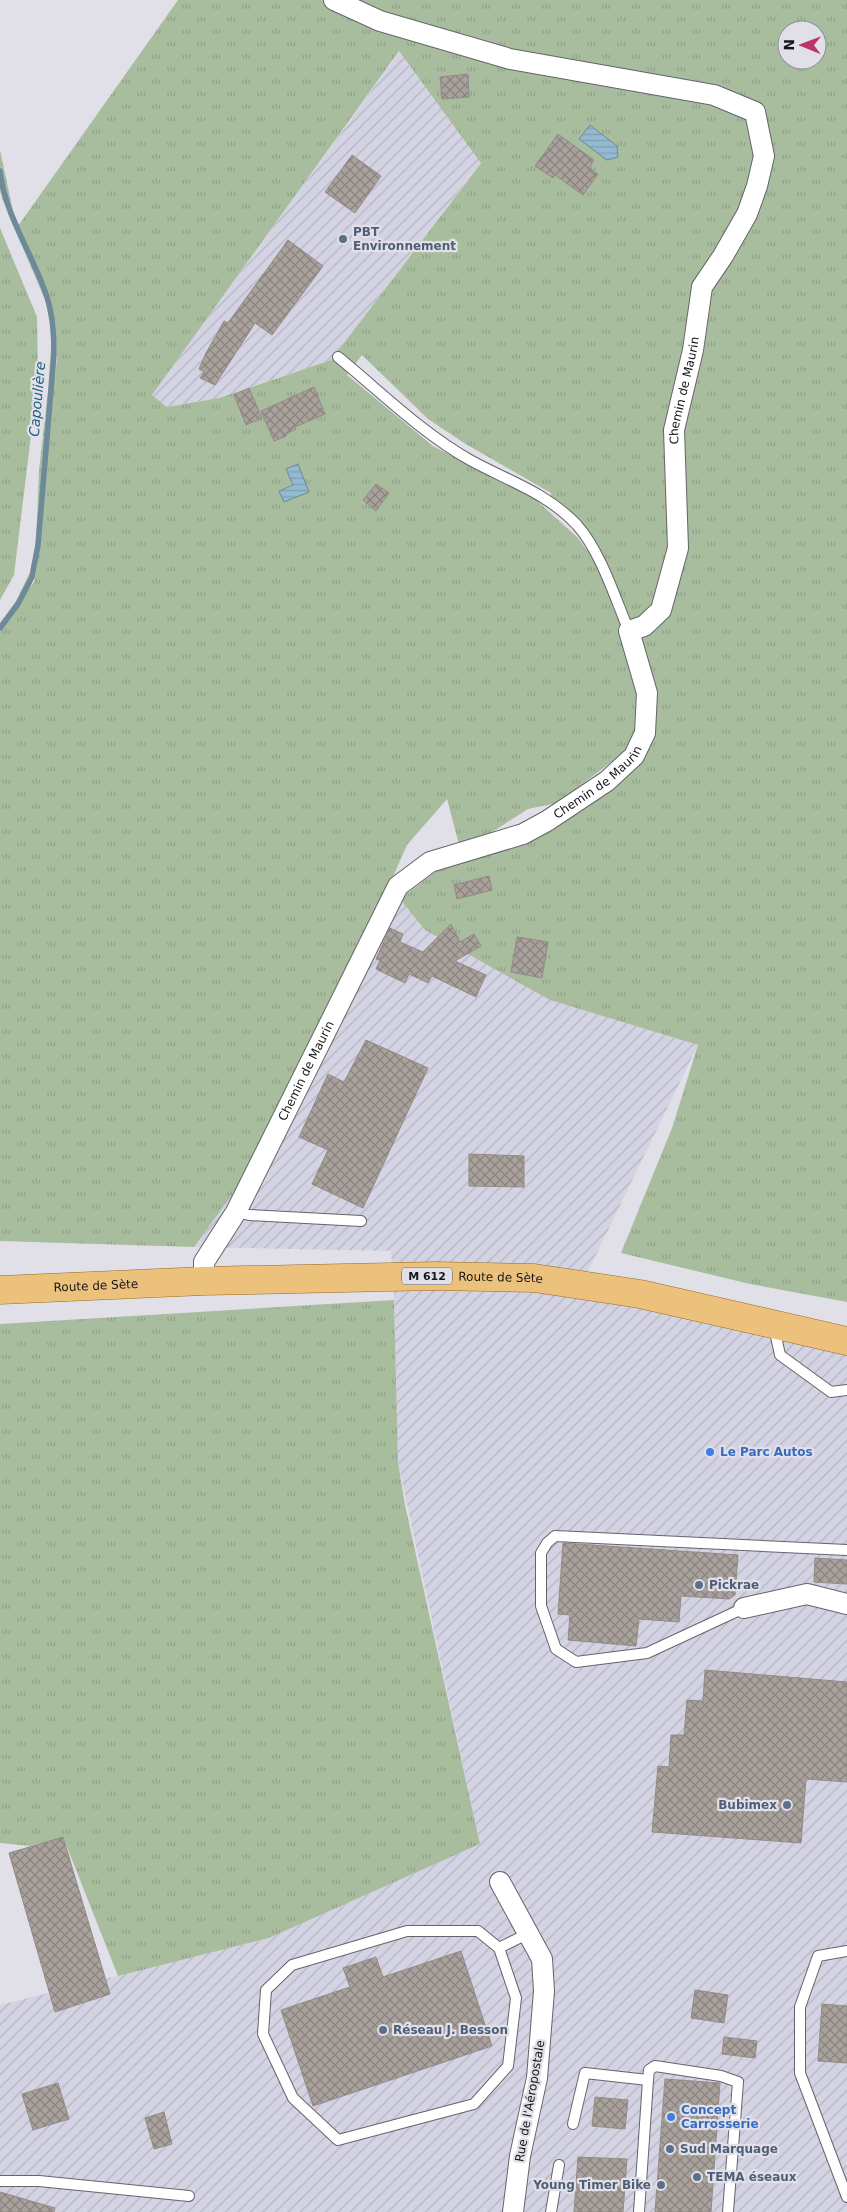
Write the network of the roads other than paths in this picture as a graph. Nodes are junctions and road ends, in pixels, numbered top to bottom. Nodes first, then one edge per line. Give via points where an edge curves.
1 (334, 0) edge
2 (338, 357) dead end
3 (630, 631) junction
4 (236, 1212) junction
5 (361, 1221) dead end
6 (204, 1281) junction
7 (0, 1290) edge
8 (773, 1324) junction
9 (847, 1341) edge
10 (847, 1390) edge
11 (847, 1550) edge
12 (847, 1604) edge
13 (744, 1608) joint
14 (500, 1882) dead end
15 (529, 1933) junction
16 (500, 1948) junction
17 (847, 1951) edge
18 (648, 2080) junction
19 (573, 2124) dead end
20 (559, 2165) dead end
21 (0, 2181) edge
22 (189, 2196) dead end
23 (847, 2197) edge
24 (514, 2212) edge
25 (551, 2212) edge
26 (639, 2212) edge
27 (728, 2212) edge

1 - 3 street, Chemin de Maurin via 380,21 510,58 714,95 755,112 764,156 757,186 747,214 702,287 693,350 674,430 678,548 662,610 644,626
2 - 3 lane via 429,434 470,460 533,490 577,526 594,550
3 - 4 street, Chemin de Maurin via 646,694 645,734 634,756 607,781 547,821 523,834 430,862 398,886
4 - 5 lane
4 - 6 street, Chemin de Maurin via 204,1262
6 - 7 main road, Route de Sète / M 612
6 - 8 main road, Route de Sète / M 612 via 435,1276 534,1278 640,1294
8 - 9 main road, Route de Sète / M 612
8 - 10 lane via 780,1355 831,1392
11 - 13 lane via 555,1536 546,1543 542,1553 541,1606 546,1625 556,1650 576,1662 647,1653
12 - 13 street via 807,1594
14 - 15 street, Rue de l'Aéropostale
15 - 16 lane
15 - 24 street, Rue de l'Aéropostale via 542,1958 544,1992 537,2078 520,2156
16 - 16 lane via 478,1931 407,1931 292,1965 266,1990 263,2034 293,2098 338,2140 474,2104 508,2066 516,1998
17 - 23 lane via 818,1956 800,2007 800,2073
18 - 19 lane via 585,2073
18 - 26 lane
18 - 27 lane via 649,2070 655,2066 721,2076 738,2082
20 - 25 lane
21 - 22 lane via 39,2181

